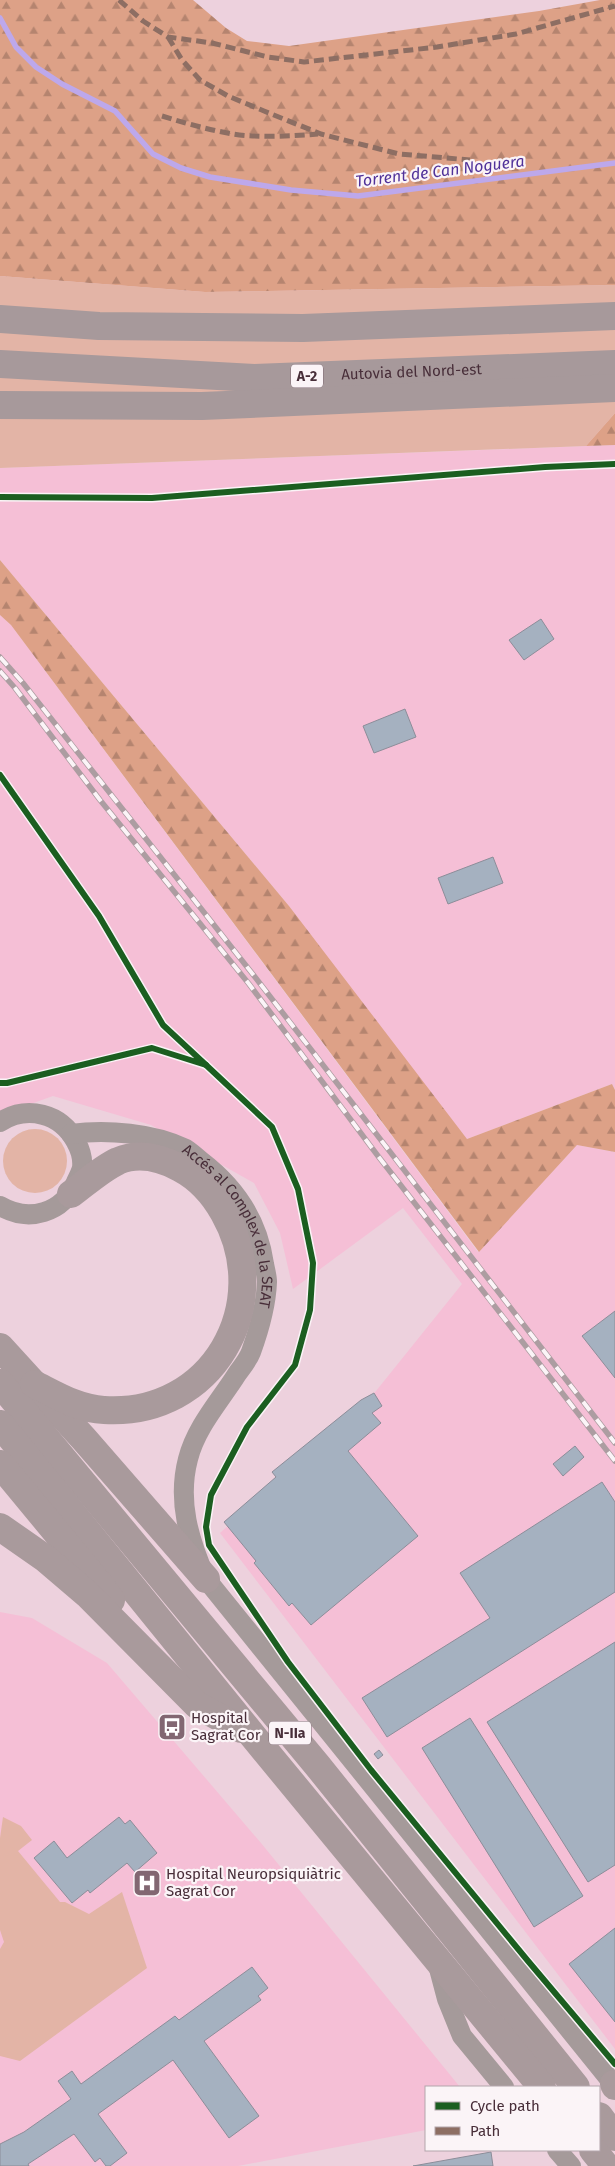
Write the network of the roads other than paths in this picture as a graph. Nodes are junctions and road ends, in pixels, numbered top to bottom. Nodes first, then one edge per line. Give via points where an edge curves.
1 (0, 302) edge
2 (615, 316) edge
3 (0, 319) edge
4 (252, 327) junction
5 (0, 364) edge
6 (615, 364) edge
7 (615, 388) edge
8 (0, 395) edge
9 (0, 406) edge
10 (202, 406) junction
11 (0, 1122) edge
12 (71, 1134) junction
13 (71, 1194) junction
14 (0, 1206) edge
15 (0, 1347) edge
16 (0, 1382) edge
17 (34, 1384) junction
18 (0, 1424) edge
19 (0, 1464) edge
20 (0, 1527) edge
21 (206, 1579) junction
22 (153, 1662) junction
23 (253, 1736) junction
24 (436, 1958) junction
25 (503, 2086) edge
26 (541, 2086) edge
27 (575, 2086) edge
28 (615, 2086) edge
29 (600, 2117) edge
30 (615, 2137) edge
31 (558, 2151) edge
32 (594, 2151) edge
33 (571, 2166) edge
34 (606, 2166) edge

1 - 4 highway
2 - 4 highway via 412,325
3 - 4 highway via 99,326
5 - 6 highway, Autovia del Nord-est / A-2 via 254,378
7 - 10 highway
8 - 10 highway
9 - 10 highway
11 - 12 street via 12,1116 34,1113 56,1120
12 - 13 street via 81,1156 82,1168
12 - 21 street, Accés al Complex de la SEAT via 125,1133 186,1150 228,1185 248,1210 262,1248 267,1281 261,1320 250,1354 204,1422 185,1473 186,1522
13 - 14 street via 62,1204 36,1215 22,1215
13 - 17 highway via 119,1161 143,1156 165,1160 188,1172 221,1206 232,1226 243,1260 242,1296 235,1324 210,1370 184,1391 164,1401 146,1408 102,1410 69,1402
15 - 17 highway
16 - 27 highway, N-IIa via 323,1773
17 - 21 highway
18 - 23 highway, N-IIa
19 - 22 highway via 100,1584
20 - 22 highway via 46,1559 87,1594
21 - 28 street, Accés al Complex de la SEAT
22 - 23 highway via 197,1705
23 - 24 highway, N-IIa
24 - 25 street via 447,1999 462,2036
24 - 26 highway, N-IIa
29 - 30 highway
31 - 33 street
32 - 34 highway

